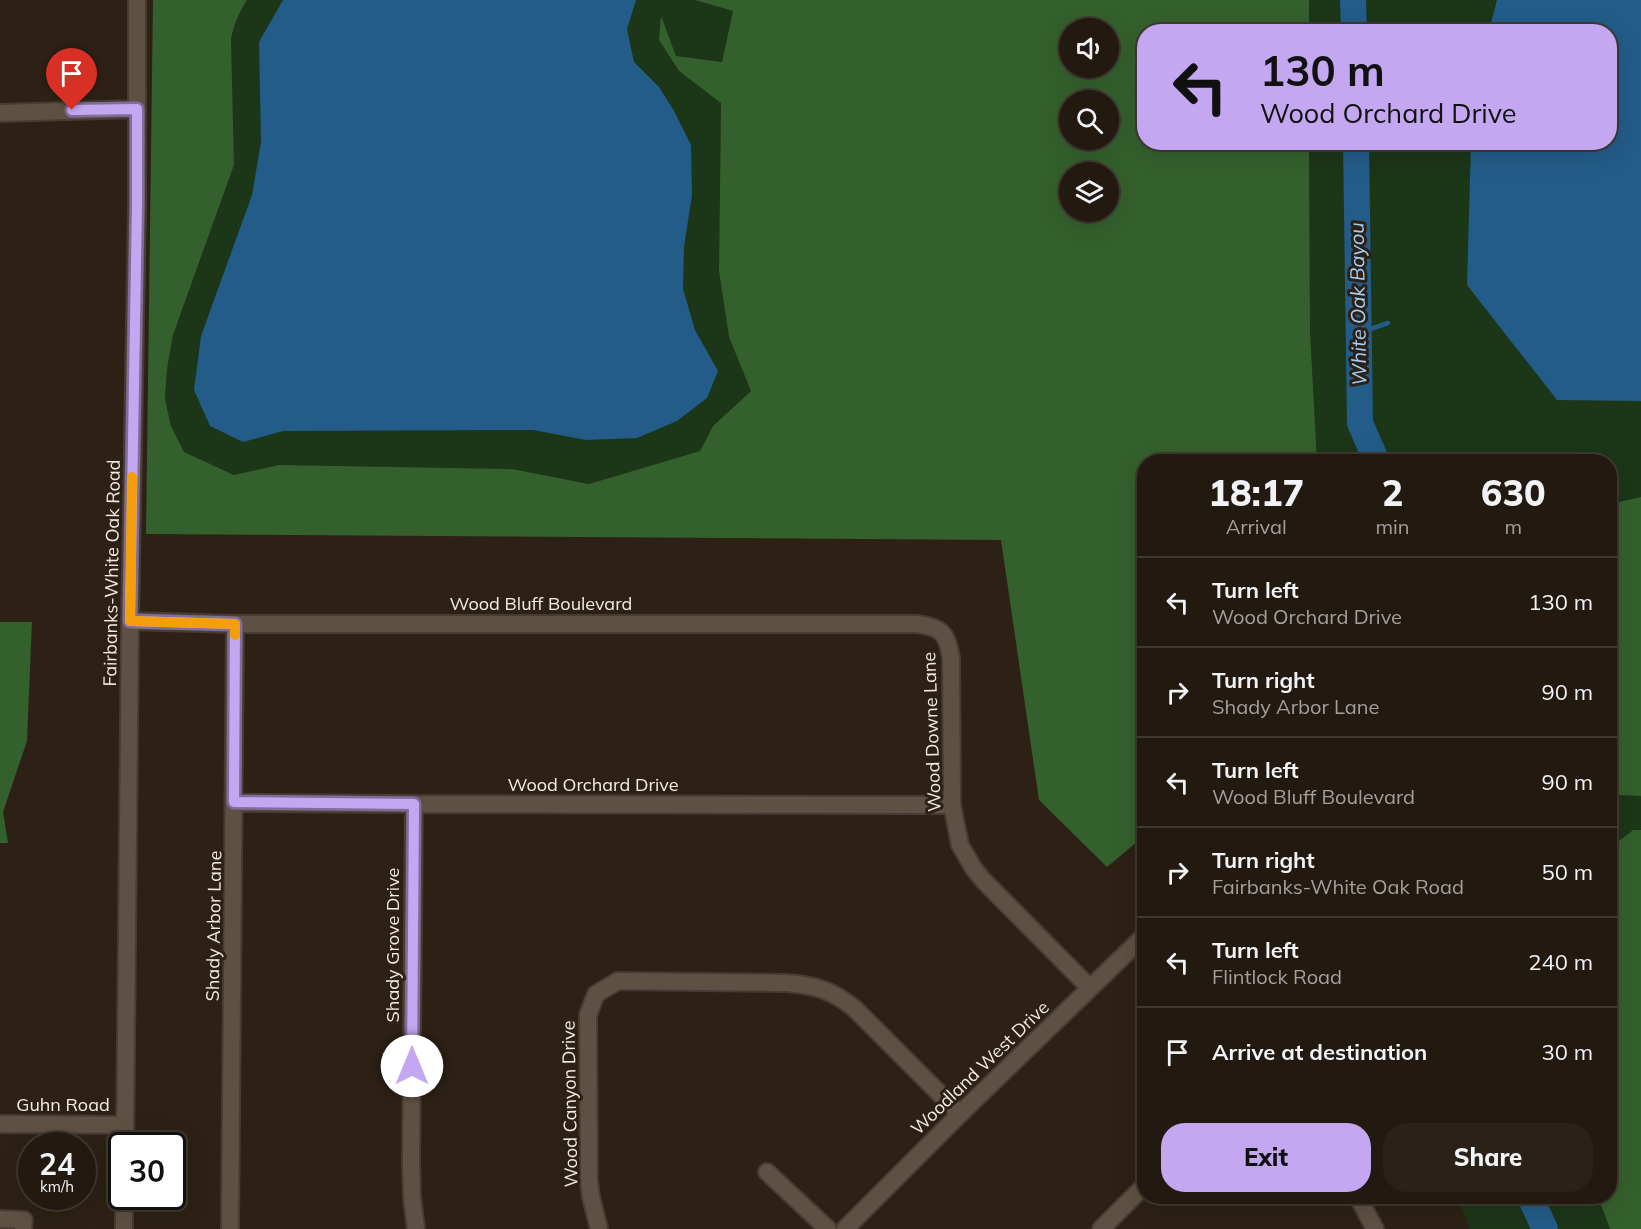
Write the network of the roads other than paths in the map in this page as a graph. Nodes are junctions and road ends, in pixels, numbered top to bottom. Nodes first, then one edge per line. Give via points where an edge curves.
1 (138, 0) edge
2 (137, 109) junction
3 (0, 113) edge
4 (130, 621) junction
5 (235, 624) junction
6 (947, 639) joint
7 (234, 802) junction
8 (414, 804) junction
9 (952, 805) junction
10 (1137, 943) edge
11 (1090, 988) junction
12 (960, 1114) junction
13 (0, 1124) edge
14 (125, 1125) junction
15 (125, 1132) edge
16 (767, 1172) dead end
17 (1137, 1193) edge
18 (1361, 1204) edge
19 (124, 1210) edge
20 (0, 1220) edge
21 (1369, 1227) edge
22 (23, 1229) edge
23 (124, 1229) edge
24 (230, 1229) edge
25 (416, 1229) edge
26 (598, 1229) edge
27 (828, 1229) edge
28 (845, 1229) edge
29 (1101, 1229) edge

1 - 2 street, Fairbanks-White Oak Road
2 - 3 street
2 - 4 street, Fairbanks-White Oak Road
4 - 5 street, Wood Bluff Boulevard
4 - 14 street, Fairbanks-White Oak Road
5 - 6 street, Wood Bluff Boulevard via 916,624 932,626
5 - 7 street, Shady Arbor Lane
6 - 9 street, Wood Downe Lane via 951,658
7 - 8 street, Wood Orchard Drive
7 - 24 street, Shady Arbor Lane
8 - 9 street, Wood Orchard Drive
8 - 25 street, Shady Grove Drive via 411,1162
9 - 11 street, Wood Downe Lane via 960,844 974,869
10 - 11 street, Woodland West Drive
11 - 12 street, Woodland West Drive
12 - 26 street, Wood Canyon Drive via 854,1008 817,987 618,981 596,994 588,1015 589,1181
12 - 28 street, Woodland West Drive
13 - 14 street, Guhn Road
14 - 15 street, Fairbanks-White Oak Road
16 - 27 street
17 - 29 street
18 - 21 street
19 - 23 street
20 - 22 street via 24,1220

